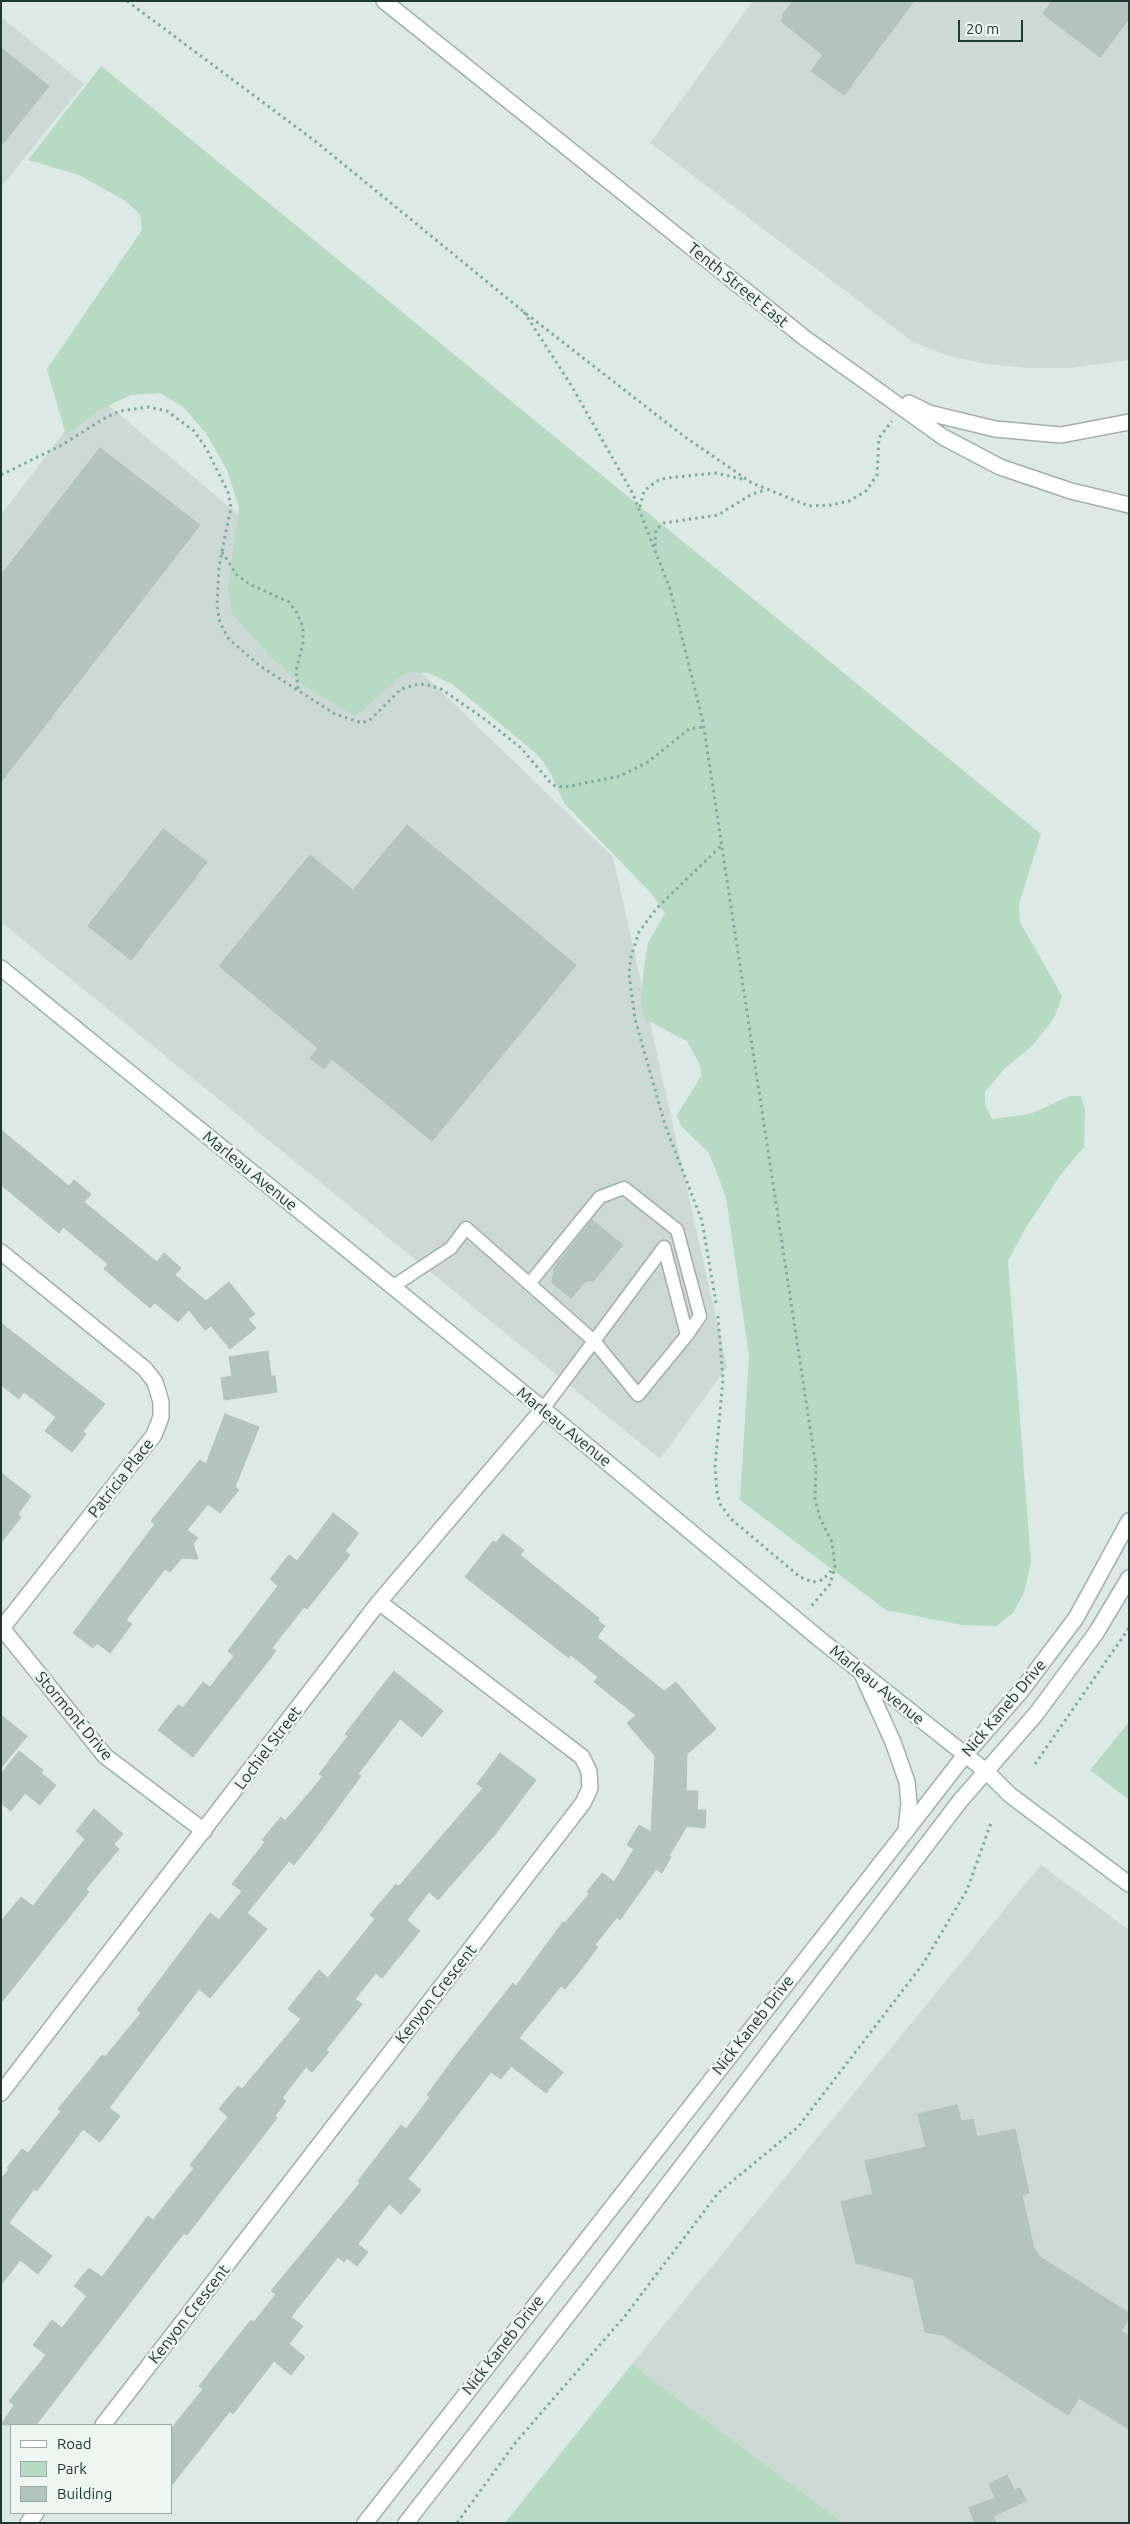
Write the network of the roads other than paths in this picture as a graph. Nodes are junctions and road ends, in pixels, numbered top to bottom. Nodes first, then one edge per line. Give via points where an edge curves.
1 (384, 1) edge
2 (864, 381) junction
3 (1129, 422) edge
4 (1129, 505) edge
5 (1, 968) edge
6 (1, 1252) edge
7 (529, 1284) junction
8 (392, 1287) junction
9 (687, 1335) junction
10 (594, 1342) junction
11 (543, 1409) junction
12 (1129, 1521) edge
13 (1129, 1578) edge
14 (379, 1602) junction
15 (2, 1627) edge
16 (861, 1672) junction
17 (965, 1755) junction
18 (987, 1772) junction
19 (906, 1830) junction
20 (204, 1831) junction
21 (1129, 1884) edge
22 (1, 2093) edge
23 (104, 2424) edge
24 (366, 2523) edge
25 (406, 2523) edge

1 - 2 street, Tenth Street East via 806,340
2 - 3 street via 929,414 995,429 1061,435
2 - 4 street, Tenth Street East via 943,437 1000,468 1071,491
5 - 8 street, Marleau Avenue
6 - 15 street, Patricia Place via 145,1369 155,1382 161,1402 161,1417 154,1435
7 - 8 lane via 466,1228 451,1248
7 - 9 lane via 600,1198 624,1188 677,1230 700,1316
7 - 10 lane
8 - 11 street, Marleau Avenue
9 - 10 lane via 638,1395
9 - 10 lane via 664,1247
10 - 11 lane
11 - 14 street, Lochiel Street
11 - 16 street, Marleau Avenue
12 - 17 street, Nick Kaneb Drive via 1076,1618 1022,1692
13 - 18 street, Nick Kaneb Drive via 1096,1633 1036,1714
14 - 20 street, Lochiel Street
14 - 23 street, Kenyon Crescent via 582,1758 589,1771 590,1788 577,1811
15 - 20 street, Stormont Drive via 105,1756
16 - 17 street, Marleau Avenue
16 - 19 street via 893,1742 907,1782
17 - 18 street, Marleau Avenue
17 - 19 street, Nick Kaneb Drive
18 - 21 street, Marleau Avenue via 1010,1795
18 - 25 street, Nick Kaneb Drive via 960,1801 595,2281
19 - 24 street, Nick Kaneb Drive
20 - 22 street, Lochiel Street

